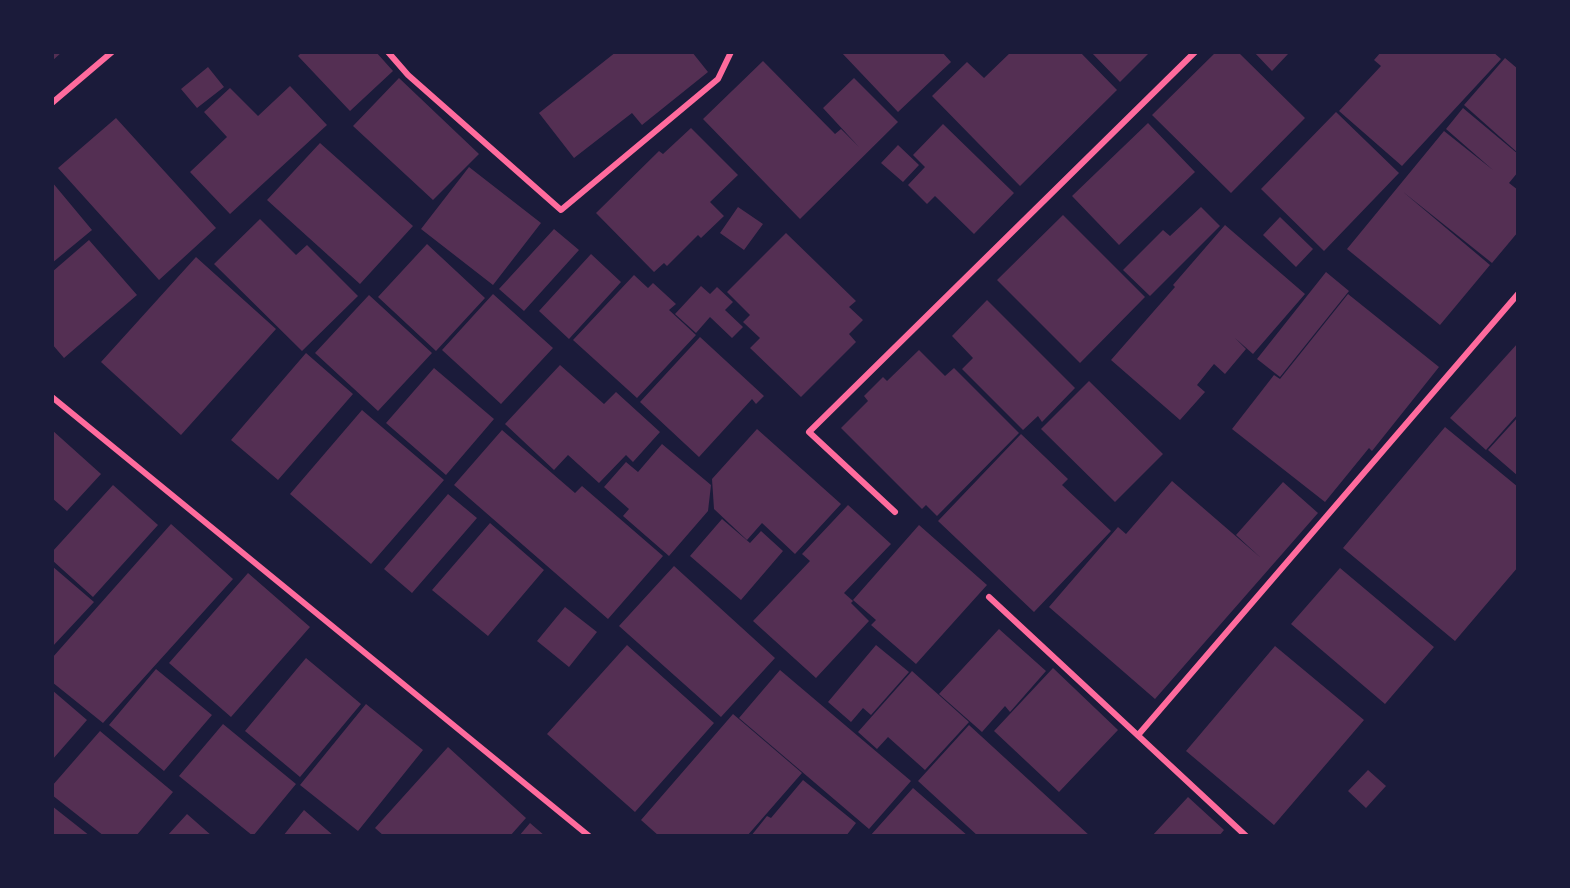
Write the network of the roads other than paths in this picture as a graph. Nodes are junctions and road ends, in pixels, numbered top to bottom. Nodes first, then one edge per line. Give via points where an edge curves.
1 (112, 52) edge
2 (388, 52) edge
3 (731, 52) edge
4 (1195, 52) edge
5 (52, 103) edge
6 (1518, 294) edge
7 (52, 397) edge
8 (895, 512) dead end
9 (989, 597) dead end
10 (1139, 734) junction
11 (589, 836) edge
12 (1246, 836) edge

1 - 5 street
2 - 3 street via 408,75 561,210 718,79
4 - 8 street via 809,432
6 - 10 street
7 - 11 street
9 - 10 street
10 - 12 street

